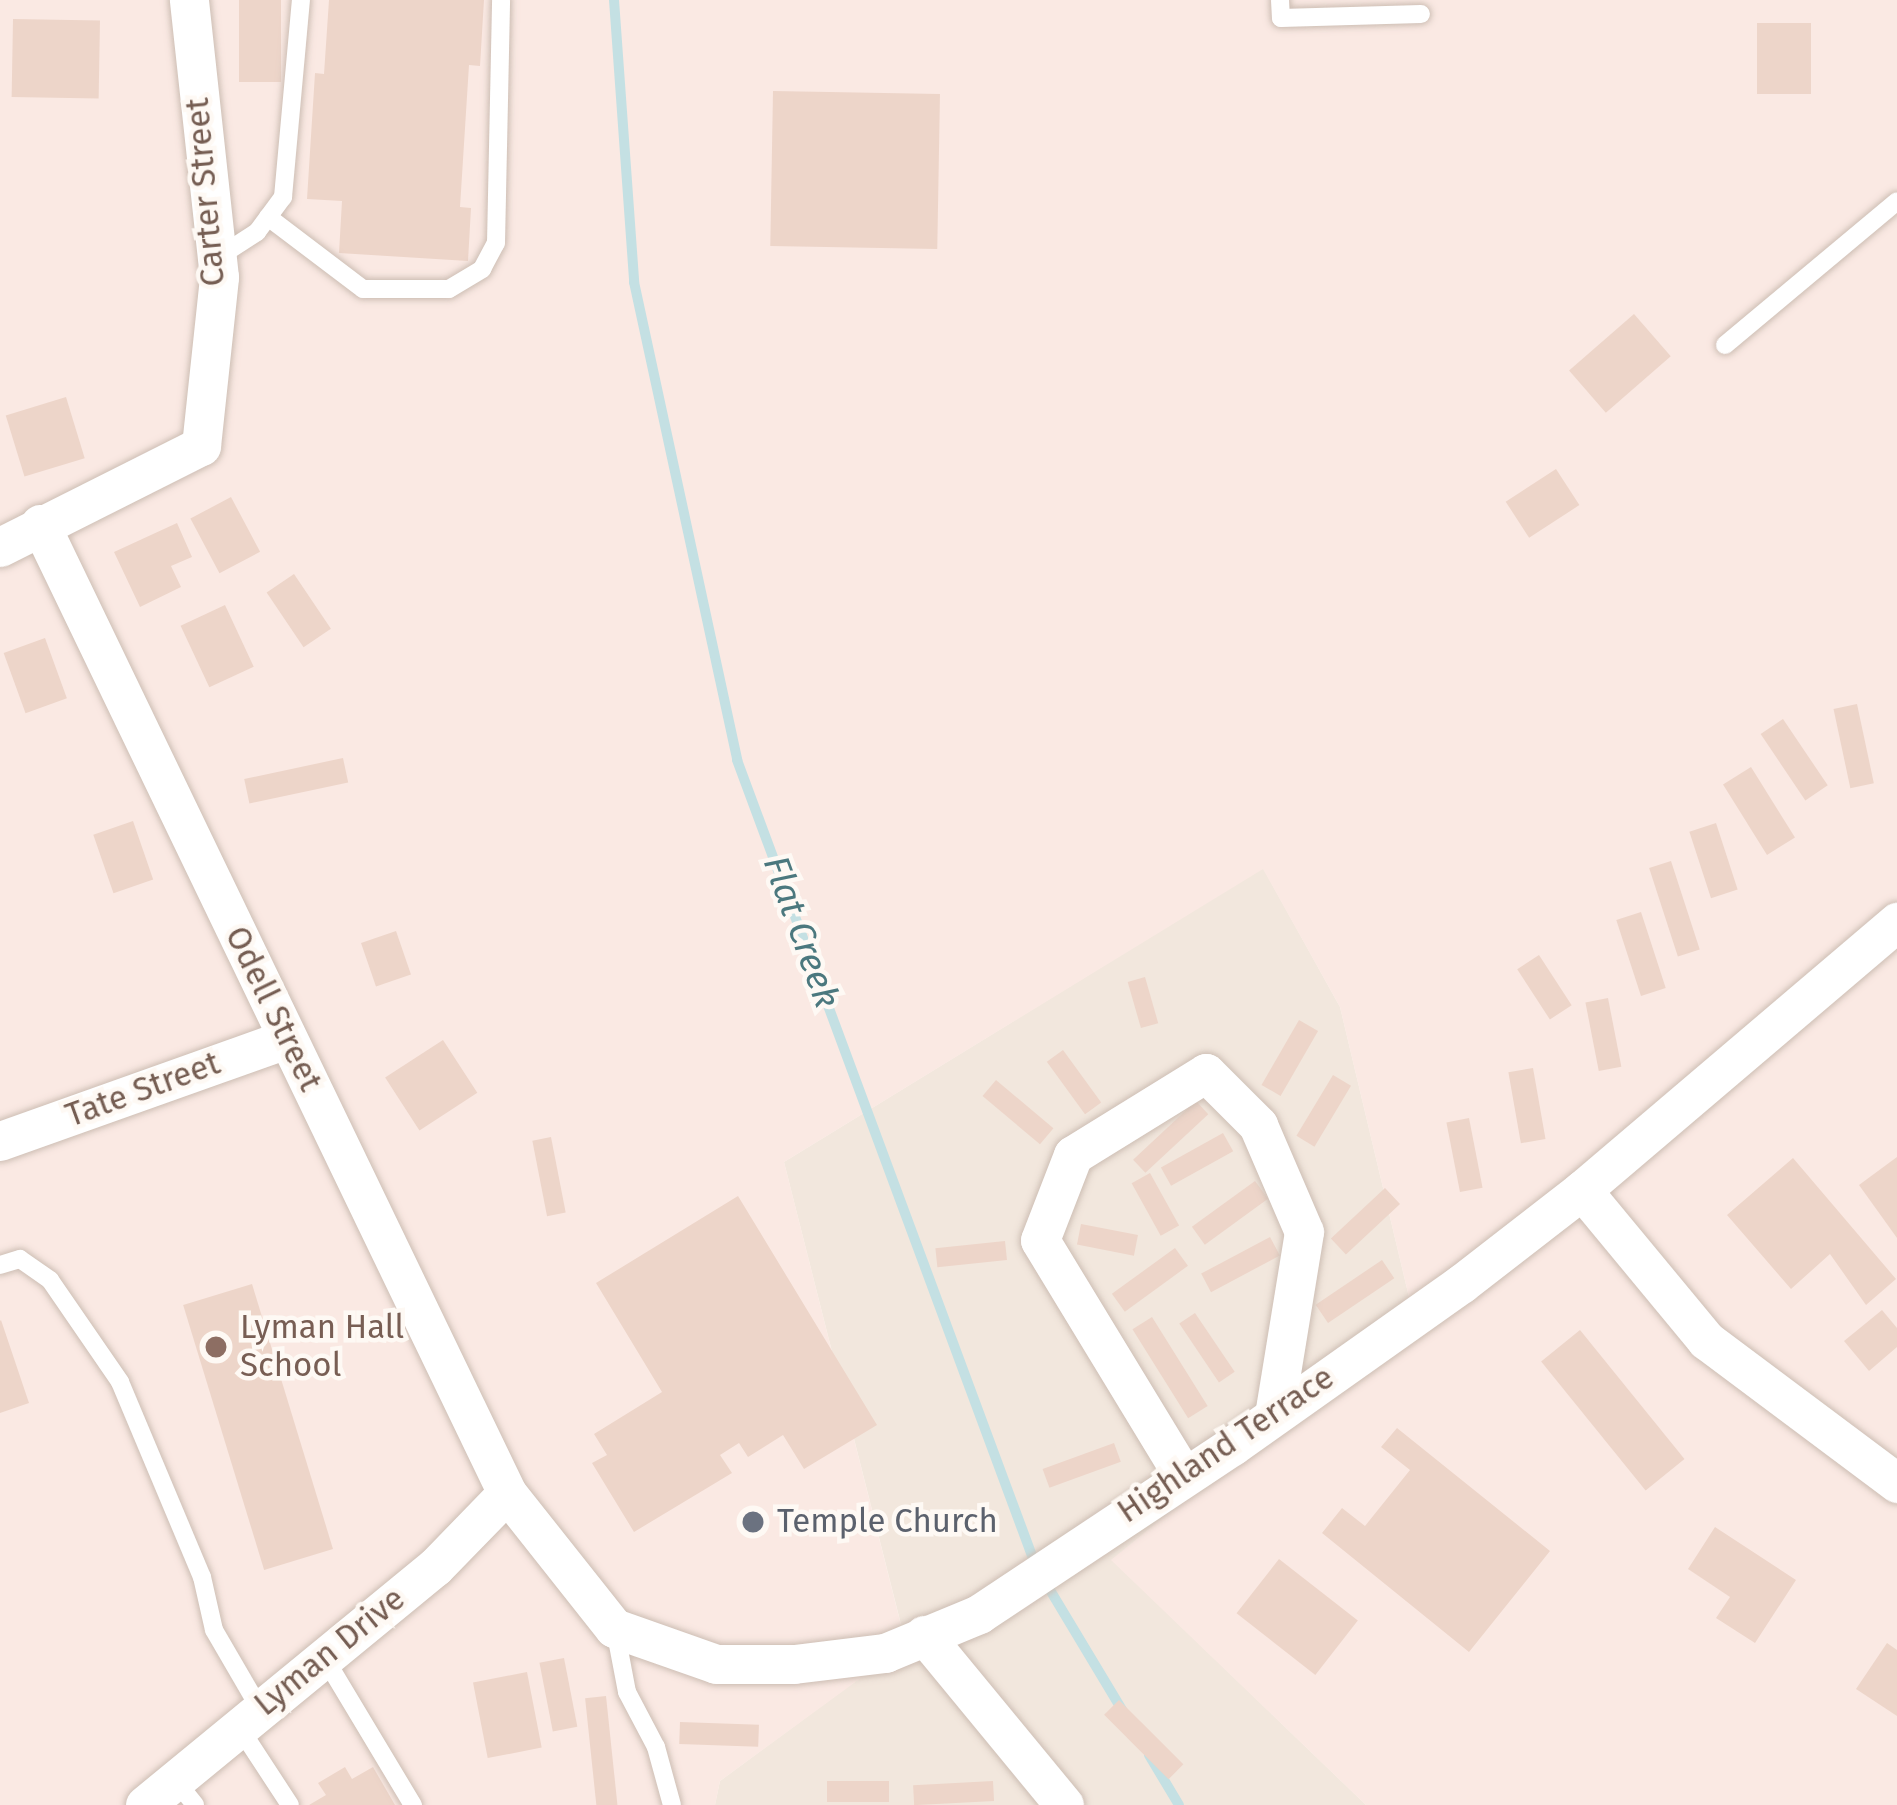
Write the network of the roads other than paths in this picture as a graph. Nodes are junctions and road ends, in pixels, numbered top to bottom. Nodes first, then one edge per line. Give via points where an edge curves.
1 (189, 0) edge
2 (301, 0) edge
3 (501, 0) edge
4 (1280, 0) edge
5 (1421, 14) dead end
6 (1897, 201) edge
7 (268, 217) junction
8 (217, 258) junction
9 (1725, 346) dead end
10 (40, 524) junction
11 (0, 547) edge
12 (1897, 922) edge
13 (287, 1039) junction
14 (0, 1141) edge
15 (1582, 1190) junction
16 (0, 1264) edge
17 (1274, 1414) junction
18 (1184, 1477) junction
19 (1897, 1483) edge
20 (507, 1492) junction
21 (614, 1628) junction
22 (924, 1636) junction
23 (323, 1657) junction
24 (249, 1718) junction
25 (172, 1797) edge
26 (290, 1805) edge
27 (413, 1805) edge
28 (672, 1805) edge
29 (1064, 1805) edge

1 - 8 street, Carter Street
2 - 7 lane via 283,197
3 - 7 lane via 496,242 482,269 449,289 363,290
4 - 5 lane via 1281,18
6 - 9 lane
7 - 8 lane
8 - 10 street, Carter Street via 200,446
10 - 11 street, Carter Street
10 - 13 street, Odell Street
12 - 15 street, Highland Terrace
13 - 14 street, Tate Street
13 - 20 street, Odell Street
15 - 17 street, Highland Terrace
15 - 19 street via 1706,1340
16 - 24 lane via 20,1259 50,1280 120,1382 202,1577
17 - 18 street, Highland Terrace
17 - 18 street via 1304,1232 1258,1126 1206,1073 1073,1155 1040,1240
18 - 22 street, Highland Terrace via 979,1614
20 - 21 street
20 - 23 street, Lyman Drive via 435,1567
21 - 22 street, Highland Terrace via 716,1664 885,1653
21 - 28 lane via 627,1692 656,1747
22 - 29 street
23 - 24 street, Lyman Drive
23 - 27 lane
24 - 25 street, Lyman Drive
24 - 26 lane

